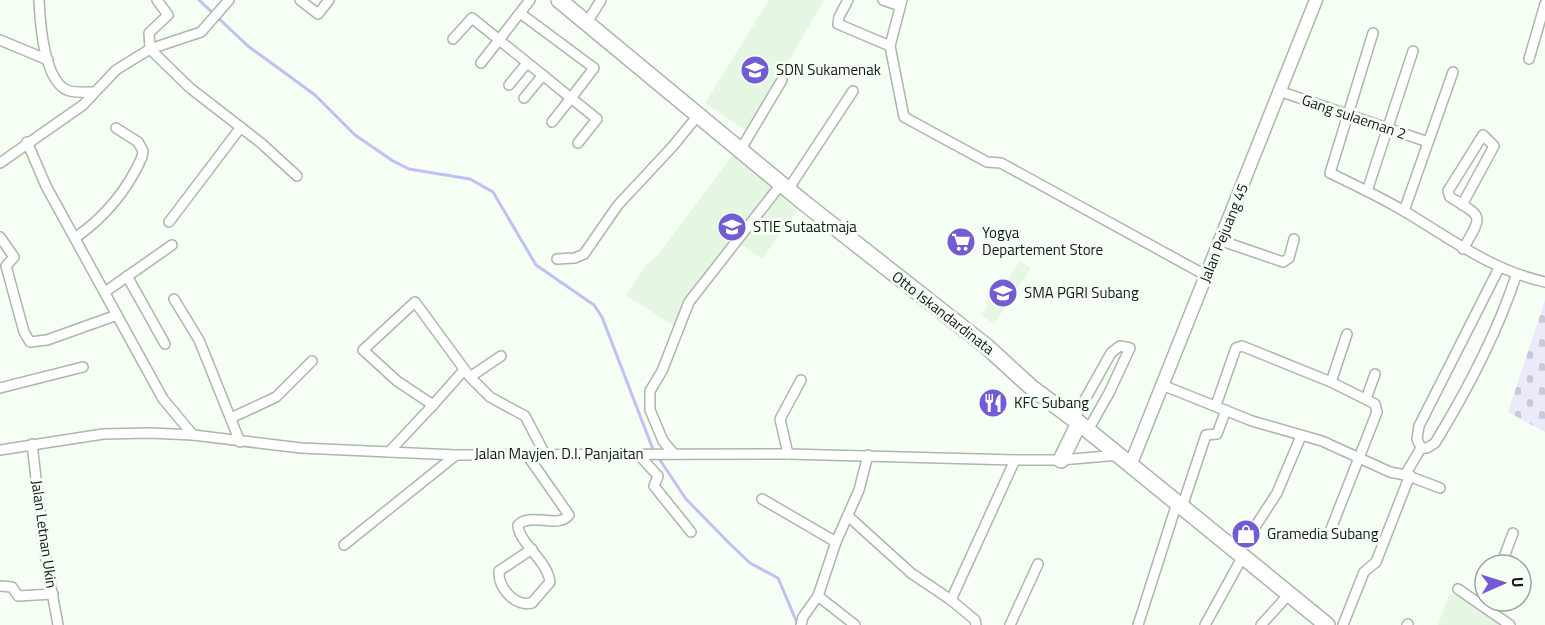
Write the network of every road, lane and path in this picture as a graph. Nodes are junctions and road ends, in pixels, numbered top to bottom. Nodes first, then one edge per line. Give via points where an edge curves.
1 (39, 0) edge
2 (157, 0) edge
3 (300, 0) edge
4 (329, 0) edge
5 (530, 0) edge
6 (559, 0) edge
7 (601, 0) edge
8 (848, 0) edge
9 (883, 0) edge
10 (1316, 0) edge
11 (227, 2) edge
12 (901, 3) edge
13 (1545, 4) edge
14 (520, 13) junction
15 (586, 24) junction
16 (1373, 33) dead end
17 (453, 39) dead end
18 (0, 40) edge
19 (499, 40) junction
20 (890, 46) junction
21 (150, 49) junction
22 (1413, 51) dead end
23 (1529, 59) dead end
24 (45, 60) junction
25 (481, 63) dead end
26 (527, 63) junction
27 (1453, 72) dead end
28 (543, 75) junction
29 (782, 80) dead end
30 (509, 85) dead end
31 (853, 91) dead end
32 (1279, 91) junction
33 (93, 93) junction
34 (571, 98) junction
35 (524, 99) dead end
36 (1348, 113) junction
37 (699, 114) junction
38 (552, 122) dead end
39 (241, 127) junction
40 (116, 128) dead end
41 (1388, 129) junction
42 (27, 142) junction
43 (1428, 142) junction
44 (578, 143) dead end
45 (741, 149) junction
46 (0, 163) edge
47 (297, 176) dead end
48 (786, 185) junction
49 (1367, 191) junction
50 (1462, 205) junction
51 (1404, 211) junction
52 (169, 222) dead end
53 (0, 237) edge
54 (75, 238) junction
55 (1294, 238) dead end
56 (1222, 240) junction
57 (172, 245) dead end
58 (1463, 249) junction
59 (556, 259) dead end
60 (1498, 268) junction
61 (127, 276) junction
62 (1207, 276) junction
63 (1516, 276) junction
64 (1545, 282) edge
65 (105, 292) junction
66 (174, 299) dead end
67 (117, 315) junction
68 (1347, 334) dead end
69 (165, 344) dead end
70 (501, 356) dead end
71 (312, 361) dead end
72 (83, 367) dead end
73 (467, 374) junction
74 (1375, 374) dead end
75 (801, 380) dead end
76 (1331, 382) junction
77 (1162, 385) junction
78 (0, 388) edge
79 (1366, 399) junction
80 (433, 405) junction
81 (1216, 405) junction
82 (1226, 410) junction
83 (231, 418) junction
84 (1080, 424) junction
85 (193, 435) junction
86 (1301, 436) junction
87 (240, 442) junction
88 (32, 444) junction
89 (1421, 448) junction
90 (0, 449) edge
91 (389, 452) junction
92 (456, 454) junction
93 (545, 454) junction
94 (642, 454) junction
95 (670, 454) junction
96 (788, 454) junction
97 (527, 455) junction
98 (868, 456) junction
99 (1358, 457) junction
100 (1015, 460) junction
101 (1061, 460) junction
102 (1125, 461) junction
103 (1408, 475) junction
104 (1440, 488) dead end
105 (762, 499) dead end
106 (1179, 505) junction
107 (848, 516) junction
108 (691, 532) dead end
109 (1513, 533) dead end
110 (1329, 534) dead end
111 (836, 542) junction
112 (344, 545) dead end
113 (532, 549) junction
114 (1506, 553) edge
115 (1240, 555) junction
116 (1038, 564) dead end
117 (0, 586) edge
118 (1458, 589) dead end
119 (1290, 593) junction
120 (52, 594) junction
121 (818, 596) junction
122 (1473, 596) edge
123 (951, 600) junction
124 (1496, 613) edge
125 (802, 621) edge
126 (58, 625) edge
127 (855, 625) edge
128 (976, 625) edge
129 (1010, 625) edge
130 (1138, 625) edge
131 (1205, 625) edge
132 (1261, 625) edge
133 (1327, 625) edge
134 (1344, 625) edge
135 (1510, 625) edge

1 - 24 street
2 - 21 street via 168,15 149,33
3 - 4 street via 318,14
5 - 14 street
6 - 15 main road, Otto Iskandardinata
7 - 15 street
8 - 20 street via 838,24
9 - 12 street
10 - 32 street, Jalan Pejuang 45
11 - 21 street via 201,32
12 - 20 street
13 - 23 street
14 - 19 street
14 - 34 street via 594,68
15 - 37 main road, Otto Iskandardinata
16 - 36 street
17 - 19 street via 472,18
18 - 24 street
19 - 25 street
19 - 26 street
20 - 62 street via 904,117 987,162 1001,163
21 - 33 street via 116,70
21 - 39 street via 190,88
22 - 41 street
24 - 33 street via 59,85 70,91
26 - 28 street
26 - 30 street
27 - 43 street
28 - 34 street
28 - 35 street
29 - 45 street
31 - 48 street
32 - 36 street, Gang sulaeman 2
32 - 56 street, Jalan Pejuang 45
33 - 42 street via 83,105
34 - 38 street
34 - 44 street via 597,119
36 - 41 street, Gang sulaeman 2
36 - 49 street via 1330,173
37 - 45 main road, Otto Iskandardinata
37 - 59 street via 618,205 584,254
39 - 47 street
39 - 52 street
40 - 54 street via 139,144 142,157 122,195
41 - 43 street, Gang sulaeman 2
41 - 49 street
42 - 46 street
42 - 54 street
43 - 51 street
45 - 48 main road, Otto Iskandardinata
48 - 84 main road, Otto Iskandardinata
48 - 95 street via 690,302 650,391 649,403
49 - 51 street
50 - 50 street via 1448,191 1483,135 1494,146
50 - 58 street via 1474,212 1478,223
51 - 58 street
53 - 67 street via 15,257 6,266 24,333 30,342 47,340
54 - 65 street
55 - 56 street via 1289,258 1283,262
56 - 62 street, Jalan Pejuang 45
57 - 61 street
58 - 60 street
60 - 63 street
60 - 89 street via 1419,426 1417,439
61 - 65 street
61 - 69 street
62 - 77 street, Jalan Pejuang 45
63 - 64 street
63 - 89 street via 1472,381 1435,443
65 - 67 street
66 - 83 street via 199,340
67 - 85 street via 163,399
68 - 76 street
70 - 73 street
71 - 83 street via 276,397
72 - 78 street
73 - 80 street
73 - 80 street via 415,302 364,346 365,353 397,381
73 - 93 street via 490,396 525,416
74 - 79 street
75 - 96 street via 780,419
76 - 79 street
76 - 81 street via 1239,346
77 - 81 street
77 - 102 street, Jalan Pejuang 45
79 - 99 street via 1375,404 1377,412
80 - 91 street
81 - 82 street
82 - 86 street
82 - 106 street via 1217,434 1206,435
83 - 87 street
84 - 84 street via 1109,393 1130,348 1120,346 1111,353
84 - 101 main road
84 - 102 main road, Otto Iskandardinata
85 - 87 street, Jalan Mayjen. D.I. Panjaitan
85 - 88 street, Jalan Mayjen. D.I. Panjaitan via 103,434
86 - 99 street
86 - 115 street via 1277,493
87 - 91 street, Jalan Mayjen. D.I. Panjaitan
88 - 90 street, Jalan Mayjen. D.I. Panjaitan
88 - 120 street, Jalan Letnan Ukin
89 - 103 street
91 - 92 street, Jalan Mayjen. D.I. Panjaitan
92 - 97 street, Jalan Mayjen. D.I. Panjaitan
92 - 112 street
93 - 94 street, Jalan Mayjen. D.I. Panjaitan
93 - 97 street, Jalan Mayjen. D.I. Panjaitan
94 - 95 street, Jalan Mayjen. D.I. Panjaitan
94 - 108 street via 658,476 654,486
95 - 96 street, Jalan Mayjen. D.I. Panjaitan
96 - 98 street, Jalan Mayjen. D.I. Panjaitan
97 - 113 street via 569,515 563,519 521,522 519,532
98 - 100 street, Jalan Mayjen. D.I. Panjaitan
98 - 107 street via 860,490
99 - 103 street via 1390,472
99 - 110 street
100 - 101 street, Jalan Mayjen. D.I. Panjaitan
100 - 123 street
101 - 102 street, Jalan Mayjen. D.I. Panjaitan
102 - 106 main road, Otto Iskandardinata
103 - 104 street
103 - 134 street via 1376,562 1364,572
105 - 111 street
106 - 115 main road, Otto Iskandardinata
106 - 130 street
107 - 111 street
107 - 123 street via 911,573
109 - 114 street
111 - 121 street
113 - 113 street via 550,582 532,603 518,603 499,579 499,571
115 - 119 main road, Otto Iskandardinata
115 - 131 street
116 - 129 street
117 - 120 street via 12,586 18,596
118 - 122 street
119 - 132 street
119 - 133 main road, Otto Iskandardinata
120 - 126 street, Jalan Letnan Ukin
121 - 125 street
121 - 127 street
123 - 128 street
124 - 135 street

